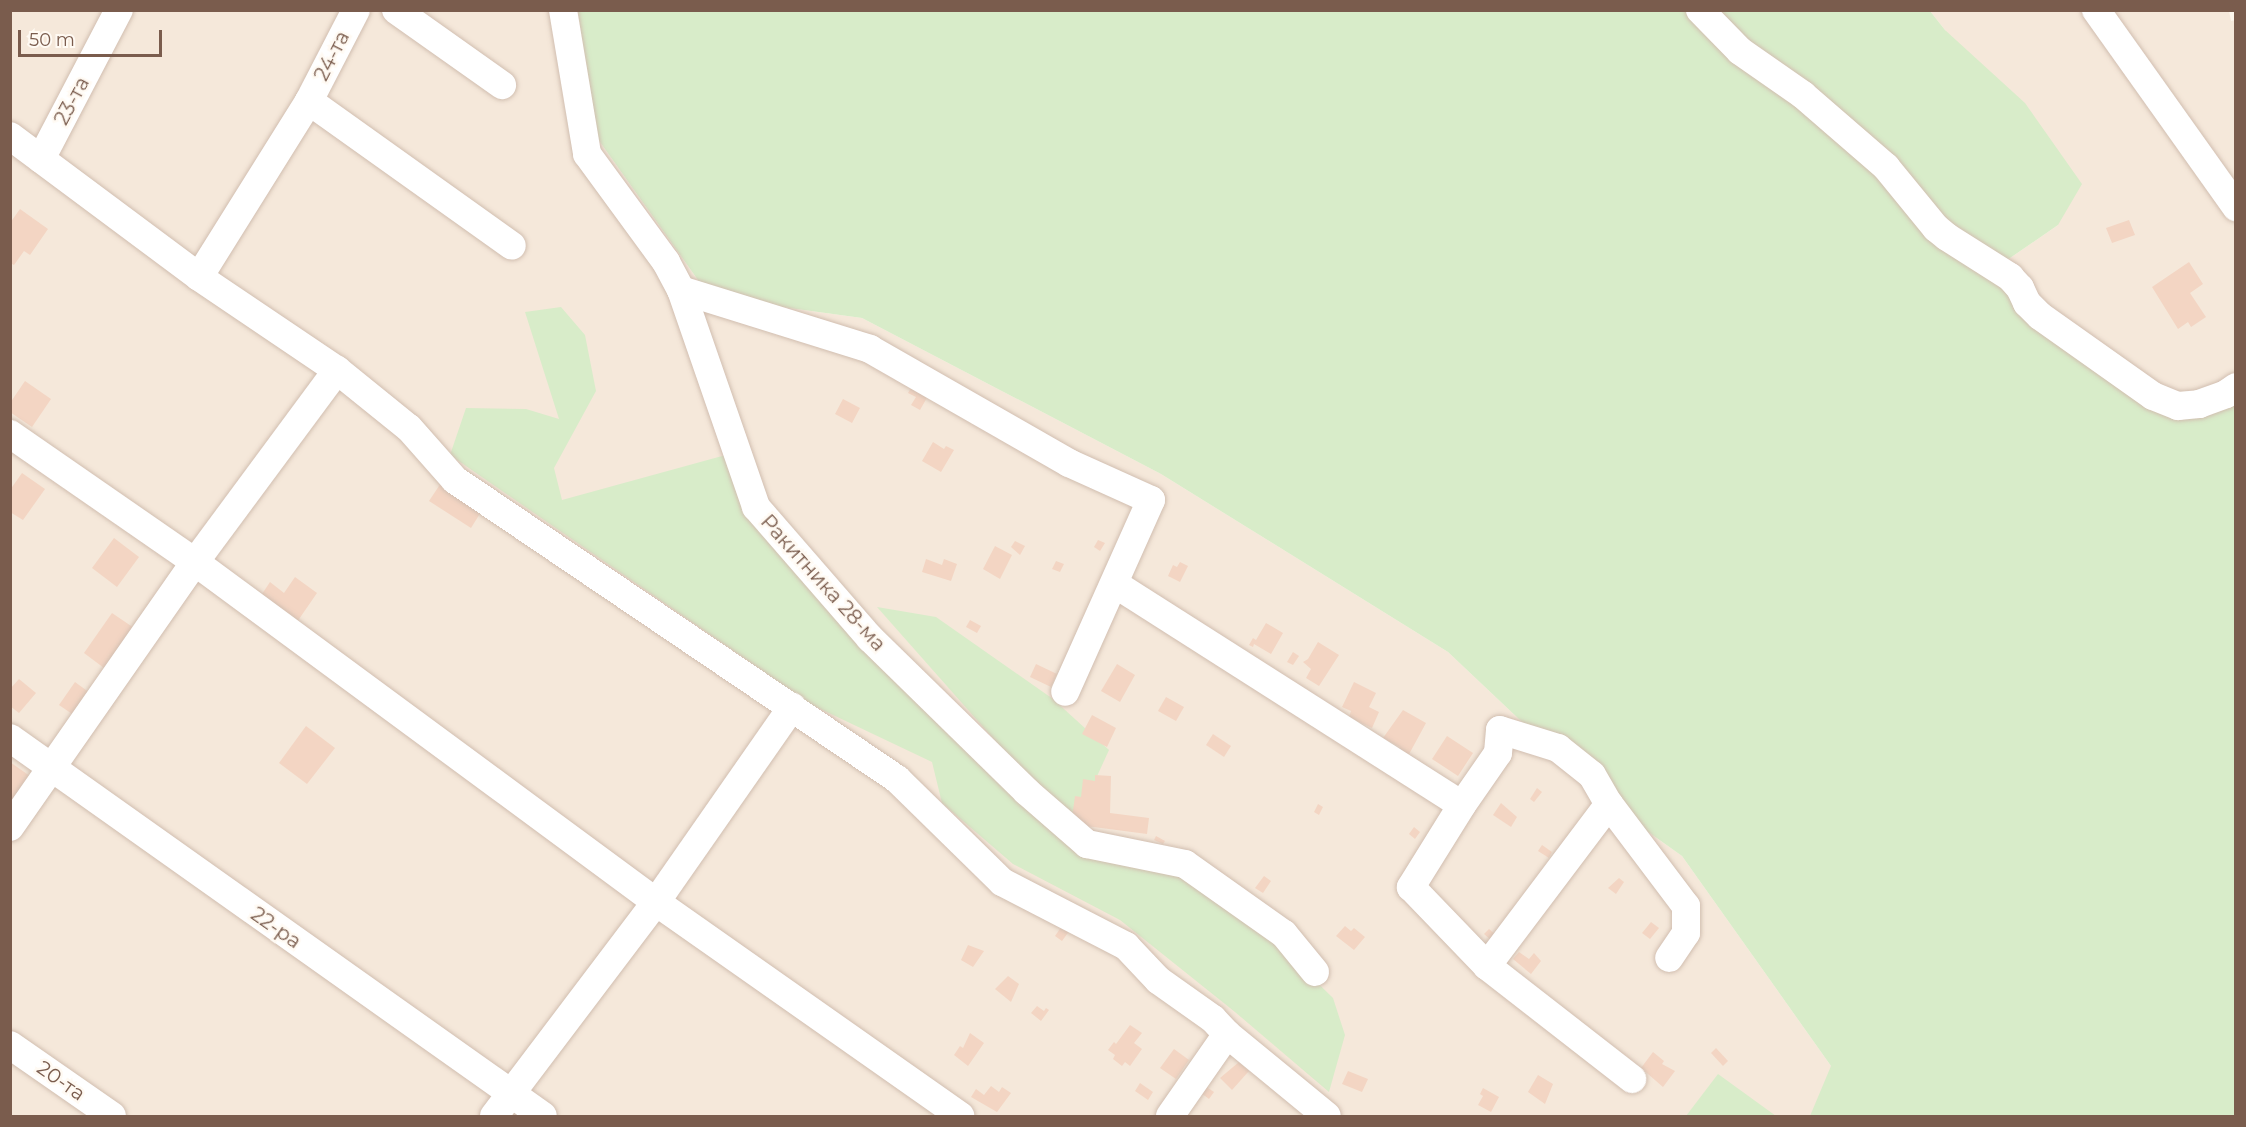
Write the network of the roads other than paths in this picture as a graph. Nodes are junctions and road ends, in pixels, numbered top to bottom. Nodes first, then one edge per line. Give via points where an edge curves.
1 (119, 10) edge
2 (356, 10) edge
3 (396, 10) edge
4 (563, 10) edge
5 (1700, 10) edge
6 (2096, 10) edge
7 (502, 85) dead end
8 (309, 100) junction
9 (10, 136) edge
10 (41, 159) junction
11 (2235, 207) edge
12 (512, 246) dead end
13 (199, 277) junction
14 (681, 290) junction
15 (337, 370) junction
16 (2235, 387) edge
17 (10, 434) edge
18 (195, 562) junction
19 (1115, 584) junction
20 (1065, 692) dead end
21 (792, 706) junction
22 (10, 738) edge
23 (51, 769) junction
24 (1609, 804) junction
25 (1462, 805) junction
26 (10, 827) edge
27 (656, 903) junction
28 (1669, 958) dead end
29 (1487, 966) junction
30 (1315, 972) dead end
31 (1227, 1034) junction
32 (15, 1056) edge
33 (1632, 1079) dead end
34 (511, 1094) junction
35 (112, 1116) edge
36 (494, 1116) edge
37 (543, 1116) edge
38 (960, 1116) edge
39 (1170, 1116) edge
40 (1327, 1116) edge

1 - 10 street, 23-та
2 - 8 street, 24-та
3 - 7 street
4 - 14 street, Ракитника 28-ма via 588,154 666,262
5 - 16 street via 1740,51 1803,95 1886,167 1936,228 2010,277 2040,316 2154,396 2178,406 2199,404
6 - 11 street
8 - 12 street
8 - 13 street, 24-та
9 - 10 street
10 - 13 street
13 - 15 street
14 - 19 street via 870,349 1069,463 1151,500
14 - 30 street, Ракитника 28-ма via 756,507 870,638 1026,791 1088,844 1185,864 1284,934
15 - 18 street
15 - 21 street via 409,428 455,480
17 - 18 street
18 - 23 street
18 - 27 street
19 - 20 street
19 - 25 street
21 - 27 street
21 - 31 street via 897,779 1002,882 1126,946 1158,980 1213,1019
22 - 23 street, 22-ра
23 - 26 street
23 - 34 street, 22-ра
24 - 25 street via 1592,775 1558,748 1500,730 1498,753
24 - 28 street via 1686,906 1686,933
24 - 29 street
25 - 29 street via 1411,886
27 - 34 street
27 - 38 street
29 - 33 street
31 - 39 street
31 - 40 street
32 - 35 street, 20-та
34 - 36 street
34 - 37 street, 22-ра

